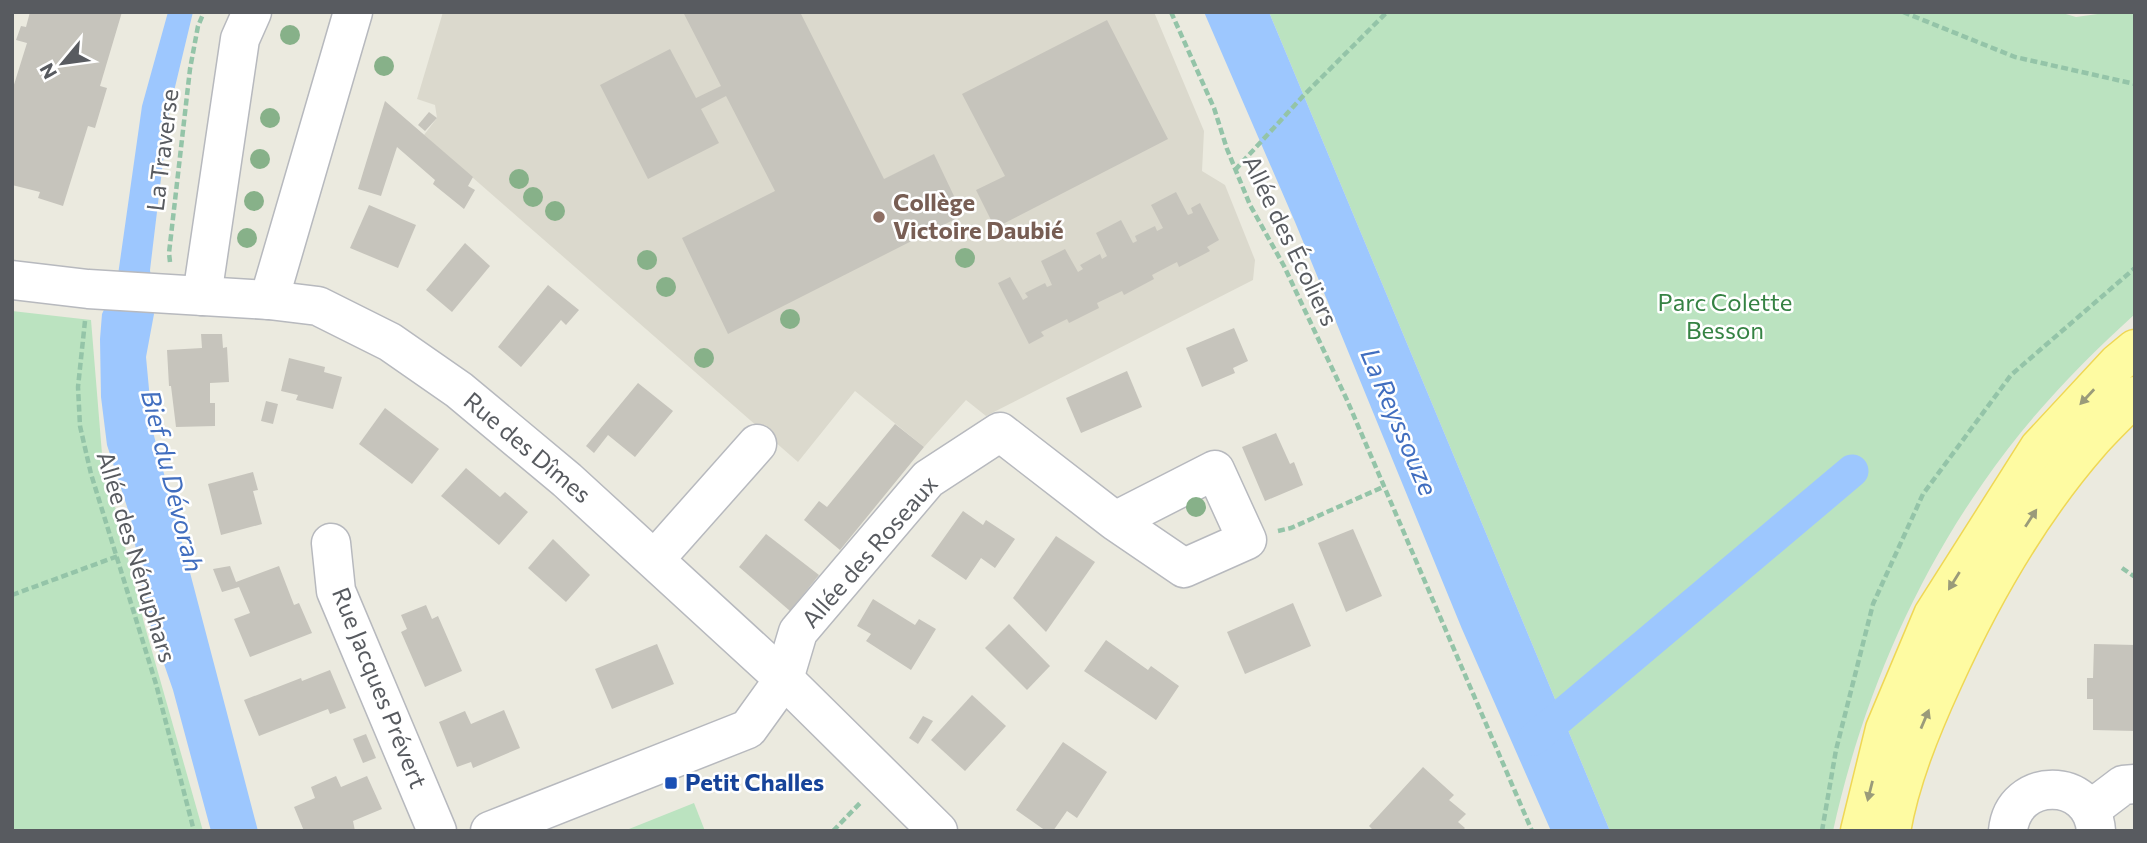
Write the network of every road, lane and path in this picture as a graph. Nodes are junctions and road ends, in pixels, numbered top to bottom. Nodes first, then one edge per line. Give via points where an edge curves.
1 (204, 12) edge
2 (252, 12) edge
3 (353, 12) edge
4 (1171, 12) edge
5 (1387, 12) edge
6 (1903, 12) edge
7 (2135, 84) edge
8 (1235, 170) junction
9 (2135, 268) edge
10 (12, 280) edge
11 (94, 290) junction
12 (179, 294) junction
13 (269, 300) junction
14 (2135, 349) edge
15 (2135, 396) edge
16 (757, 444) dead end
17 (1383, 486) junction
18 (1115, 521) junction
19 (1247, 540) junction
20 (331, 543) dead end
21 (118, 556) junction
22 (654, 559) junction
23 (2122, 568) dead end
24 (2135, 577) edge
25 (12, 595) edge
26 (783, 679) junction
27 (2135, 784) edge
28 (2093, 821) edge
29 (194, 831) edge
30 (437, 831) edge
31 (490, 831) edge
32 (938, 831) edge
33 (1532, 831) edge
34 (1822, 831) edge
35 (1860, 831) edge
36 (1891, 831) edge
37 (2008, 831) edge

1 - 12 path, La Traverse via 190,69 169,253
2 - 12 street via 240,40
3 - 13 street
4 - 8 path, Allée des Écoliers via 1214,108
5 - 8 path
6 - 7 path via 2015,57
8 - 17 path, Allée des Écoliers via 1331,366
9 - 34 path via 2011,375 1923,494 1873,604 1836,750
10 - 11 street, Rue des Dîmes
11 - 12 street, Rue des Dîmes
11 - 21 path, Allée des Nénuphars via 78,387 80,426
12 - 13 street, Rue des Dîmes
13 - 22 street, Rue des Dîmes via 318,306 390,342 459,390
14 -> 35 main road via 2039,449 1933,615 1885,729
36 -> 15 main road via 1922,727 1998,569 2083,450
16 - 22 street
17 - 19 path via 1273,536
17 - 33 path, Allée des Écoliers
18 - 19 street, Allée des Roseaux via 1184,568
18 - 19 street via 1215,470
18 - 26 street, Allée des Roseaux via 1000,432 928,479 799,632
20 - 30 street, Rue Jacques Prévert via 336,591
21 - 25 path
21 - 29 path, Allée des Nénuphars
22 - 26 street, Rue des Dîmes
23 - 24 path
26 - 31 street via 748,729
26 - 32 street, Rue des Dîmes
27 - 28 street via 2123,785
28 - 37 street via 2081,799 2053,789 2025,798 2015,809

